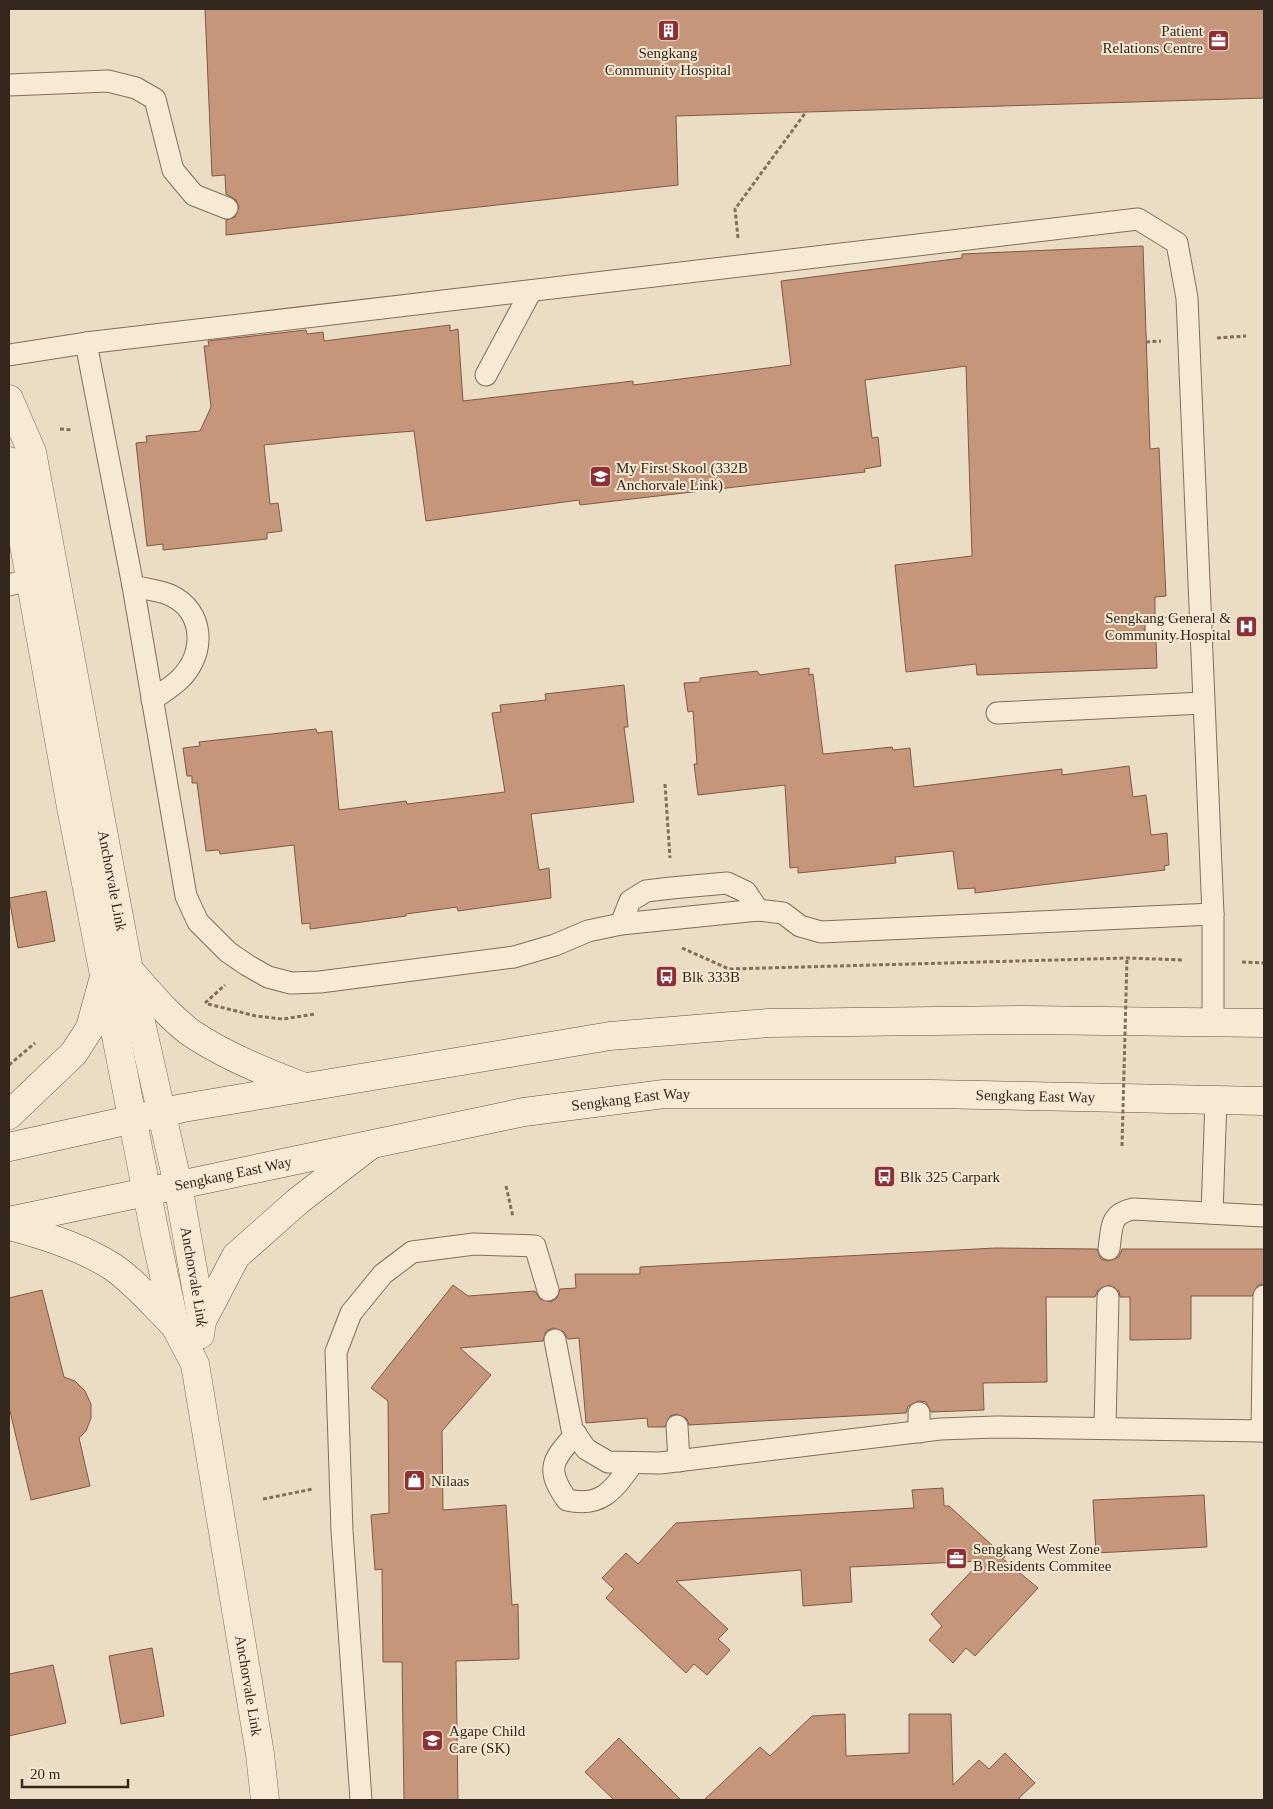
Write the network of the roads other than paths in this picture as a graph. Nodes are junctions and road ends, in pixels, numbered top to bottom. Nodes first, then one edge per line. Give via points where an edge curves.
1 (9, 85) edge
2 (226, 208) dead end
3 (531, 291) junction
4 (86, 343) junction
5 (9, 355) edge
6 (486, 375) dead end
7 (9, 399) edge
8 (9, 461) edge
9 (20, 582) edge
10 (132, 586) junction
11 (1200, 626) junction
12 (1156, 629) dead end
13 (152, 700) junction
14 (1203, 703) junction
15 (997, 713) dead end
16 (758, 910) junction
17 (1213, 914) junction
18 (621, 924) junction
19 (116, 974) junction
20 (1213, 1022) junction
21 (1264, 1023) edge
22 (302, 1086) junction
23 (1216, 1099) junction
24 (1264, 1101) edge
25 (161, 1113) junction
26 (9, 1115) edge
27 (133, 1119) junction
28 (373, 1143) junction
29 (9, 1148) edge
30 (178, 1184) junction
31 (147, 1192) junction
32 (1212, 1213) junction
33 (1264, 1216) edge
34 (9, 1221) edge
35 (9, 1226) edge
36 (1109, 1249) dead end
37 (548, 1290) dead end
38 (1264, 1296) edge
39 (1108, 1297) dead end
40 (202, 1321) junction
41 (175, 1326) junction
42 (554, 1340) dead end
43 (195, 1364) junction
44 (677, 1426) dead end
45 (1105, 1427) junction
46 (1263, 1431) edge
47 (576, 1434) junction
48 (680, 1461) junction
49 (633, 1463) junction
50 (265, 1800) edge
51 (362, 1800) edge

1 - 2 lane via 108,81 136,88 155,99 173,170 194,195
3 - 4 lane
3 - 6 lane
3 - 11 lane via 1138,219 1177,243 1188,298
4 - 5 lane
4 - 10 lane
7 - 19 main road, Anchorvale Link via 32,452
8 - 9 main road, Anchorvale Link
9 - 19 main road, Anchorvale Link
10 - 13 lane
10 - 13 lane via 171,595 190,610 198,625 197,655 181,678
11 - 12 lane
11 - 14 lane
13 - 18 lane via 186,896 198,922 228,952 268,977 291,982 320,982 514,957 556,945 588,931
14 - 15 lane
14 - 17 lane
16 - 17 lane via 783,913 800,926 821,932
16 - 18 lane
16 - 18 lane via 746,892 726,882 646,891 630,901
17 - 20 lane
19 - 22 main road via 191,1032 266,1073
19 - 25 main road, Anchorvale Link
19 - 26 main road via 74,1054
19 - 27 main road, Anchorvale Link
20 - 21 main road
20 - 22 main road via 768,1023 610,1036
22 - 25 main road
23 - 24 main road, Sengkang East Way
23 - 28 main road, Sengkang East Way via 664,1094 524,1112
23 - 32 lane
25 - 27 main road
25 - 30 main road, Anchorvale Link
27 - 29 main road
27 - 31 main road, Anchorvale Link
28 - 30 main road, Sengkang East Way
28 - 40 main road via 298,1200 236,1256
30 - 31 main road, Sengkang East Way
30 - 40 main road, Anchorvale Link
31 - 34 main road, Sengkang East Way
31 - 41 main road, Anchorvale Link
32 - 33 lane
32 - 36 lane via 1124,1211 1113,1221
35 - 41 main road via 75,1248 112,1267
37 - 51 lane via 535,1246 474,1244 412,1252 383,1274 351,1313 336,1352 342,1531
38 - 46 lane
39 - 45 lane
40 - 43 main road, Anchorvale Link
41 - 43 main road, Anchorvale Link
42 - 47 lane via 572,1429
43 - 50 main road, Anchorvale Link
44 - 48 lane
45 - 46 lane
45 - 48 lane via 996,1427 919,1422
47 - 49 lane via 586,1449 608,1462
47 - 49 lane via 556,1456 553,1469 558,1488 566,1500 583,1504 601,1498 617,1485
48 - 49 lane

